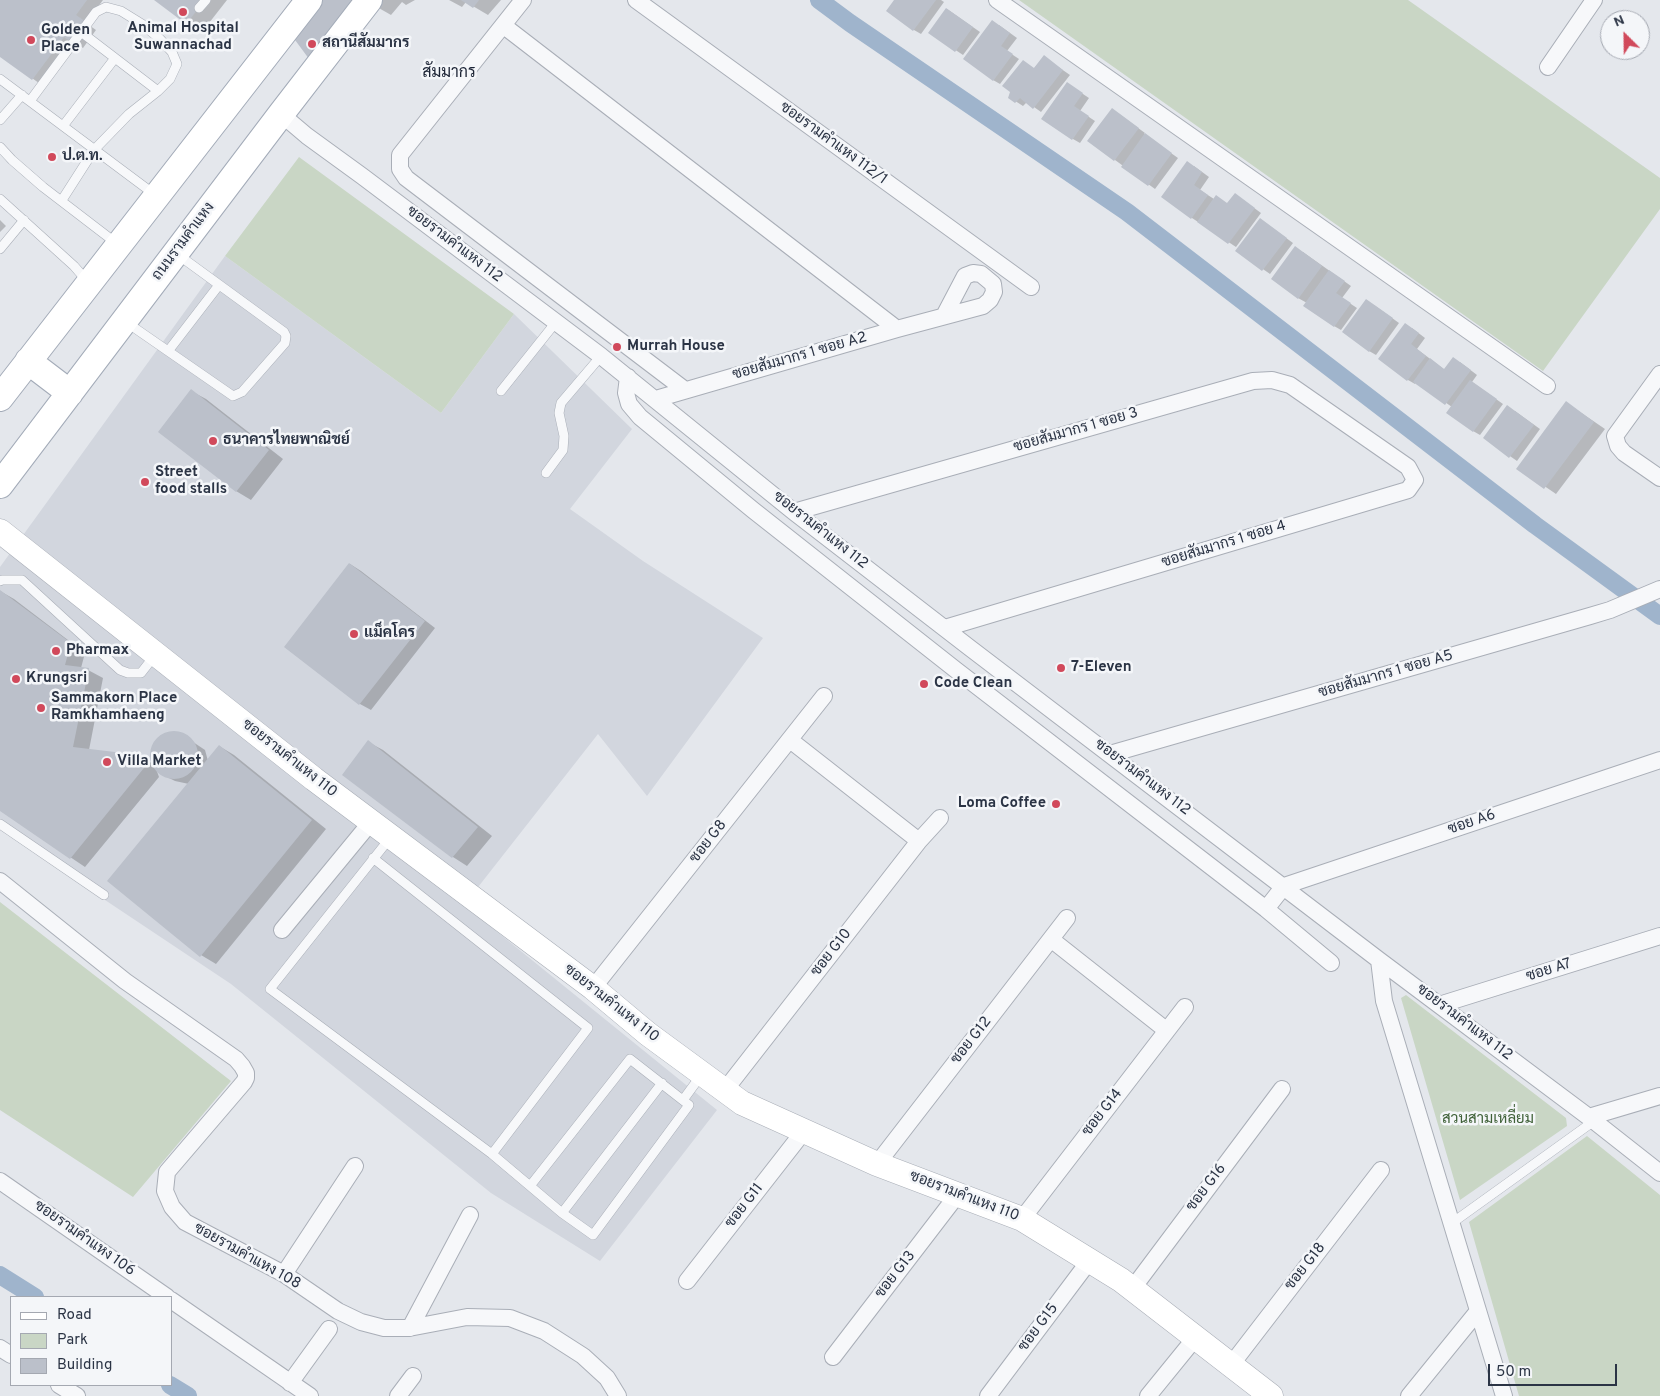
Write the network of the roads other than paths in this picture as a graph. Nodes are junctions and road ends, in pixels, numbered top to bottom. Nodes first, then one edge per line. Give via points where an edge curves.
1 (206, 0) edge
2 (309, 0) edge
3 (369, 0) edge
4 (523, 0) edge
5 (636, 0) edge
6 (997, 0) edge
7 (1594, 0) edge
8 (200, 8) dead end
9 (504, 26) junction
10 (81, 32) junction
11 (115, 58) junction
12 (1548, 67) dead end
13 (0, 79) edge
14 (158, 91) junction
15 (26, 98) junction
16 (281, 114) junction
17 (0, 120) edge
18 (63, 126) junction
19 (0, 148) edge
20 (94, 150) junction
21 (156, 196) junction
22 (0, 199) edge
23 (62, 200) junction
24 (24, 220) junction
25 (118, 245) junction
26 (0, 249) edge
27 (175, 253) junction
28 (89, 283) junction
29 (219, 285) junction
30 (1030, 287) dead end
31 (944, 316) dead end
32 (124, 320) junction
33 (556, 322) junction
34 (897, 329) junction
35 (169, 350) junction
36 (601, 356) junction
37 (28, 361) junction
38 (1660, 374) edge
39 (628, 377) junction
40 (1547, 386) dead end
41 (686, 390) junction
42 (501, 391) dead end
43 (2, 392) edge
44 (70, 393) junction
45 (656, 399) junction
46 (1349, 426) joint
47 (546, 473) dead end
48 (1660, 478) edge
49 (0, 485) edge
50 (766, 488) junction
51 (753, 510) junction
52 (794, 512) junction
53 (0, 532) edge
54 (0, 581) edge
55 (1660, 589) edge
56 (945, 628) junction
57 (970, 648) junction
58 (156, 654) junction
59 (956, 670) junction
60 (824, 696) dead end
61 (790, 740) junction
62 (1110, 754) junction
63 (1660, 760) edge
64 (940, 818) dead end
65 (371, 822) junction
66 (0, 824) edge
67 (391, 837) junction
68 (919, 841) junction
69 (373, 858) junction
70 (0, 881) edge
71 (1284, 886) junction
72 (104, 895) dead end
73 (1266, 909) junction
74 (1067, 918) dead end
75 (282, 930) dead end
76 (1660, 936) edge
77 (1052, 940) junction
78 (1379, 960) junction
79 (1331, 962) dead end
80 (593, 988) junction
81 (1439, 1005) junction
82 (1185, 1007) dead end
83 (1166, 1030) junction
84 (702, 1074) junction
85 (662, 1083) junction
86 (1282, 1089) dead end
87 (725, 1090) junction
88 (1660, 1096) edge
89 (683, 1100) junction
90 (1591, 1119) junction
91 (804, 1131) junction
92 (492, 1154) junction
93 (877, 1164) junction
94 (355, 1166) dead end
95 (1381, 1170) dead end
96 (1660, 1173) edge
97 (0, 1181) edge
98 (530, 1186) junction
99 (958, 1194) junction
100 (562, 1213) junction
101 (470, 1215) dead end
102 (1022, 1219) junction
103 (1452, 1224) junction
104 (1090, 1260) junction
105 (284, 1274) junction
106 (687, 1281) dead end
107 (1133, 1288) junction
108 (166, 1296) edge
109 (172, 1301) edge
110 (1478, 1311) junction
111 (410, 1328) junction
112 (329, 1329) dead end
113 (1196, 1337) junction
114 (833, 1356) dead end
115 (1231, 1365) junction
116 (413, 1376) dead end
117 (290, 1383) junction
118 (61, 1386) edge
119 (76, 1396) edge
120 (310, 1396) edge
121 (398, 1396) edge
122 (618, 1396) edge
123 (988, 1396) edge
124 (1148, 1396) edge
125 (1271, 1396) edge
126 (1409, 1396) edge
127 (1504, 1396) edge

1 - 8 lane
2 - 21 main road
3 - 16 main road, ถนนรามคำแหง
4 - 9 street
5 - 30 street, ซอยรามคำแหง 112/1
6 - 40 street
7 - 12 street
9 - 34 street
9 - 41 street via 400,155 400,169 406,178
10 - 11 lane
10 - 14 lane via 96,12 106,7 121,11 142,24 172,52 177,64 170,79
10 - 15 lane
11 - 14 lane
11 - 18 lane
13 - 15 lane
14 - 20 lane via 129,114
15 - 17 lane
15 - 18 lane
16 - 27 main road, ถนนรามคำแหง
16 - 33 street, ซอยรามคำแหง 112
18 - 20 lane
19 - 23 lane
20 - 21 lane
20 - 23 lane
21 - 25 main road
22 - 24 lane
23 - 25 lane
24 - 26 lane
24 - 28 lane
25 - 28 main road
27 - 29 lane
27 - 32 main road, ถนนรามคำแหง
28 - 37 main road
29 - 35 lane
29 - 35 lane via 284,332 285,343 242,392 233,396
31 - 34 street, ซอยสัมมากร 1 ซอย A2
32 - 35 lane
32 - 44 main road, ถนนรามคำแหง
33 - 36 street, ซอยรามคำแหง 112
33 - 42 lane
34 - 41 street, ซอยสัมมากร 1 ซอย A2
36 - 39 street, ซอยรามคำแหง 112
36 - 47 lane via 561,403 563,450
37 - 43 main road
37 - 44 main road
38 - 48 street via 1615,436 1624,453
39 - 45 street, ซอยรามคำแหง 112
39 - 51 street, ซอยรามคำแหง 112 via 626,393 629,404 640,417
41 - 45 street, ซอยสัมมากร 1 ซอย A2
44 - 49 main road, ถนนรามคำแหง
45 - 50 street, ซอยรามคำแหง 112
46 - 52 street, ซอยสัมมากร 1 ซอย 3 via 1290,385 1272,380 1253,380
46 - 56 street, ซอยสัมมากร 1 ซอย 4 via 1408,467 1416,480 1408,490
50 - 51 street
50 - 52 street, ซอยรามคำแหง 112
51 - 59 street, ซอยรามคำแหง 112
52 - 56 street, ซอยรามคำแหง 112
53 - 58 street, ซอยรามคำแหง 110
54 - 58 lane via 22,580 120,670 141,673
55 - 62 street, ซอยสัมมากร 1 ซอย A5 via 1610,610
56 - 57 street, ซอยรามคำแหง 112
57 - 59 street
57 - 62 street, ซอยรามคำแหง 112
58 - 65 street, ซอยรามคำแหง 110
59 - 73 street, ซอยรามคำแหง 112
60 - 61 street, ซอย G8
61 - 68 street
61 - 80 street, ซอย G8
62 - 71 street, ซอยรามคำแหง 112
63 - 71 street, ซอย A6
64 - 68 street, ซอย G10
65 - 67 street, ซอยรามคำแหง 110
65 - 75 street
66 - 72 lane
67 - 69 lane
67 - 80 street, ซอยรามคำแหง 110
68 - 87 street, ซอย G10
69 - 92 lane via 588,1028
69 - 92 lane via 270,989
70 - 105 street, ซอยรามคำแหง 108 via 124,981 242,1066 246,1073 244,1082 167,1172 165,1191 172,1207 185,1222
71 - 73 street
71 - 78 street, ซอยรามคำแหง 112
73 - 79 street, ซอยรามคำแหง 112
74 - 77 street, ซอย G12
76 - 81 street, ซอย A7
77 - 83 street
77 - 93 street, ซอย G12
78 - 81 street, ซอยรามคำแหง 112
78 - 103 street via 1384,1000
80 - 84 street, ซอยรามคำแหง 110
81 - 90 street, ซอยรามคำแหง 112
82 - 83 street, ซอย G14
83 - 102 street, ซอย G14
84 - 87 street, ซอยรามคำแหง 110
84 - 89 lane
85 - 89 lane
85 - 98 lane via 630,1059
85 - 100 lane
86 - 107 street, ซอย G16
87 - 91 street, ซอยรามคำแหง 110 via 742,1103
88 - 90 street
89 - 100 lane via 689,1105 593,1235
90 - 96 street, ซอยรามคำแหง 112
90 - 103 lane
91 - 93 street, ซอยรามคำแหง 110
91 - 106 street, ซอย G11
92 - 98 lane
93 - 99 street, ซอยรามคำแหง 110
94 - 105 street
95 - 115 street, ซอย G18
97 - 108 street, ซอยรามคําแหง 106
98 - 100 lane
99 - 102 street, ซอยรามคำแหง 110
99 - 114 street, ซอย G13
101 - 111 street
102 - 104 street, ซอยรามคำแหง 110
103 - 110 street
104 - 107 street, ซอยรามคำแหง 110
104 - 123 street, ซอย G15
105 - 111 street, ซอยรามคำแหง 108 via 338,1311 361,1322 384,1328
107 - 113 street, ซอยรามคำแหง 110
109 - 117 street
110 - 126 street
110 - 127 street
111 - 122 street, ซอยรามคำแหง 108 via 467,1317 510,1318 544,1331 583,1356 606,1378
112 - 117 street
113 - 115 street, ซอยรามคำแหง 110
113 - 124 street
115 - 125 street, ซอยรามคำแหง 110
116 - 121 street
117 - 120 street
118 - 119 street

